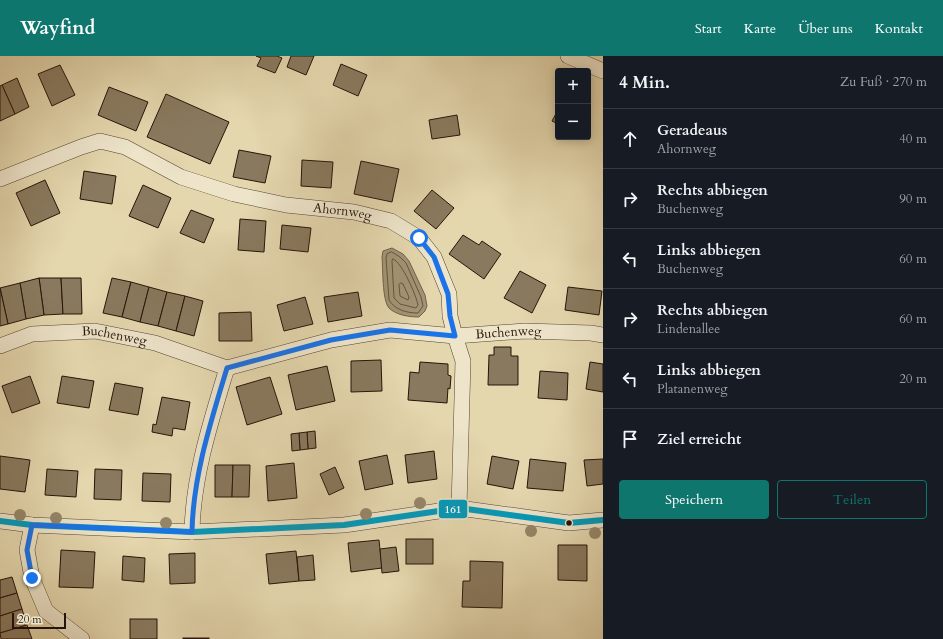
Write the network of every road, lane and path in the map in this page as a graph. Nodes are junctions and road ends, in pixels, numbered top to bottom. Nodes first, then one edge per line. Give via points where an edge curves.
1 (568, 56) edge
2 (603, 71) edge
3 (0, 179) edge
4 (603, 335) edge
5 (455, 336) junction
6 (0, 346) edge
7 (227, 368) junction
8 (459, 508) junction
9 (603, 520) edge
10 (0, 521) edge
11 (32, 525) junction
12 (192, 532) junction
13 (82, 639) edge

1 - 2 street
3 - 5 street, Ahornweg via 100,141 125,147 181,177 234,194 286,205 354,212 391,221 419,238 434,257 448,294
4 - 5 street, Buchenweg via 525,331
5 - 7 street, Buchenweg via 390,330 331,340
5 - 8 street, Ahornweg via 463,361
6 - 7 street, Buchenweg via 32,334 95,331 155,343
7 - 12 street via 204,442 192,512
8 - 9 street via 569,523
8 - 12 street via 344,525
10 - 11 street
11 - 12 street
11 - 13 street via 27,550 32,578 46,611

